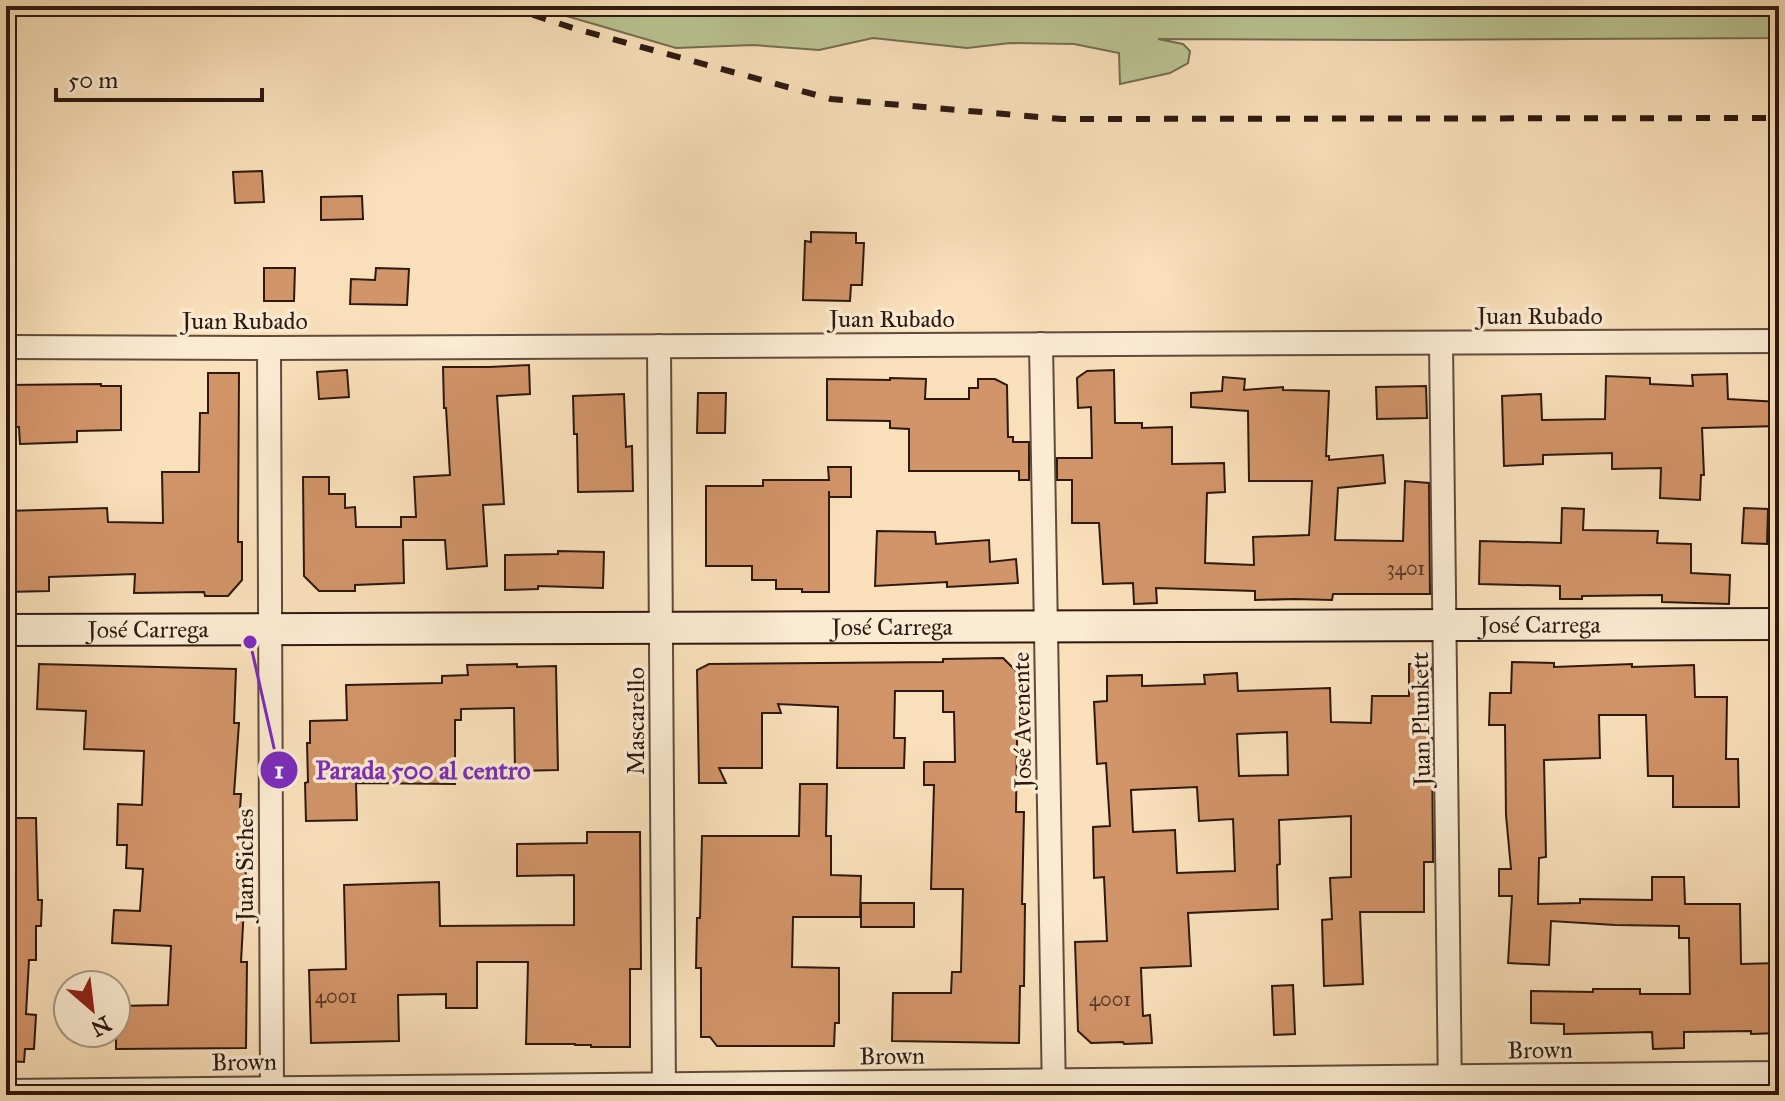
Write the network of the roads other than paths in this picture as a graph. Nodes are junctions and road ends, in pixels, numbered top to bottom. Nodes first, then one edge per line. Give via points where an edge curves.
1 (1779, 341) edge
2 (1441, 343) junction
3 (1041, 344) junction
4 (659, 346) junction
5 (6, 347) edge
6 (269, 348) junction
7 (1779, 624) edge
8 (1446, 625) junction
9 (1047, 626) junction
10 (661, 628) junction
11 (270, 629) junction
12 (6, 630) edge
13 (1779, 1073) edge
14 (1450, 1086) edge
15 (1054, 1088) edge
16 (664, 1090) edge
17 (6, 1091) edge
18 (272, 1091) edge

1 - 2 street, Juan Rubado
2 - 3 street, Juan Rubado
2 - 8 street, Juan Plunkett
3 - 4 street, Juan Rubado
3 - 9 street, José Avenente
4 - 6 street, Juan Rubado
4 - 10 street, Mascarello
5 - 6 street, Juan Rubado
6 - 11 street, Juan Siches
7 - 8 main road, José Carrega
8 - 9 main road, José Carrega
8 - 14 street, Juan Plunkett
9 - 10 main road, José Carrega
9 - 15 street, José Avenente
10 - 11 main road, José Carrega
10 - 16 street, Mascarello
11 - 12 main road, José Carrega
11 - 18 street, Juan Siches
13 - 14 street, Brown
14 - 15 street, Brown
15 - 16 street, Brown
16 - 18 street, Brown
17 - 18 street, Brown

